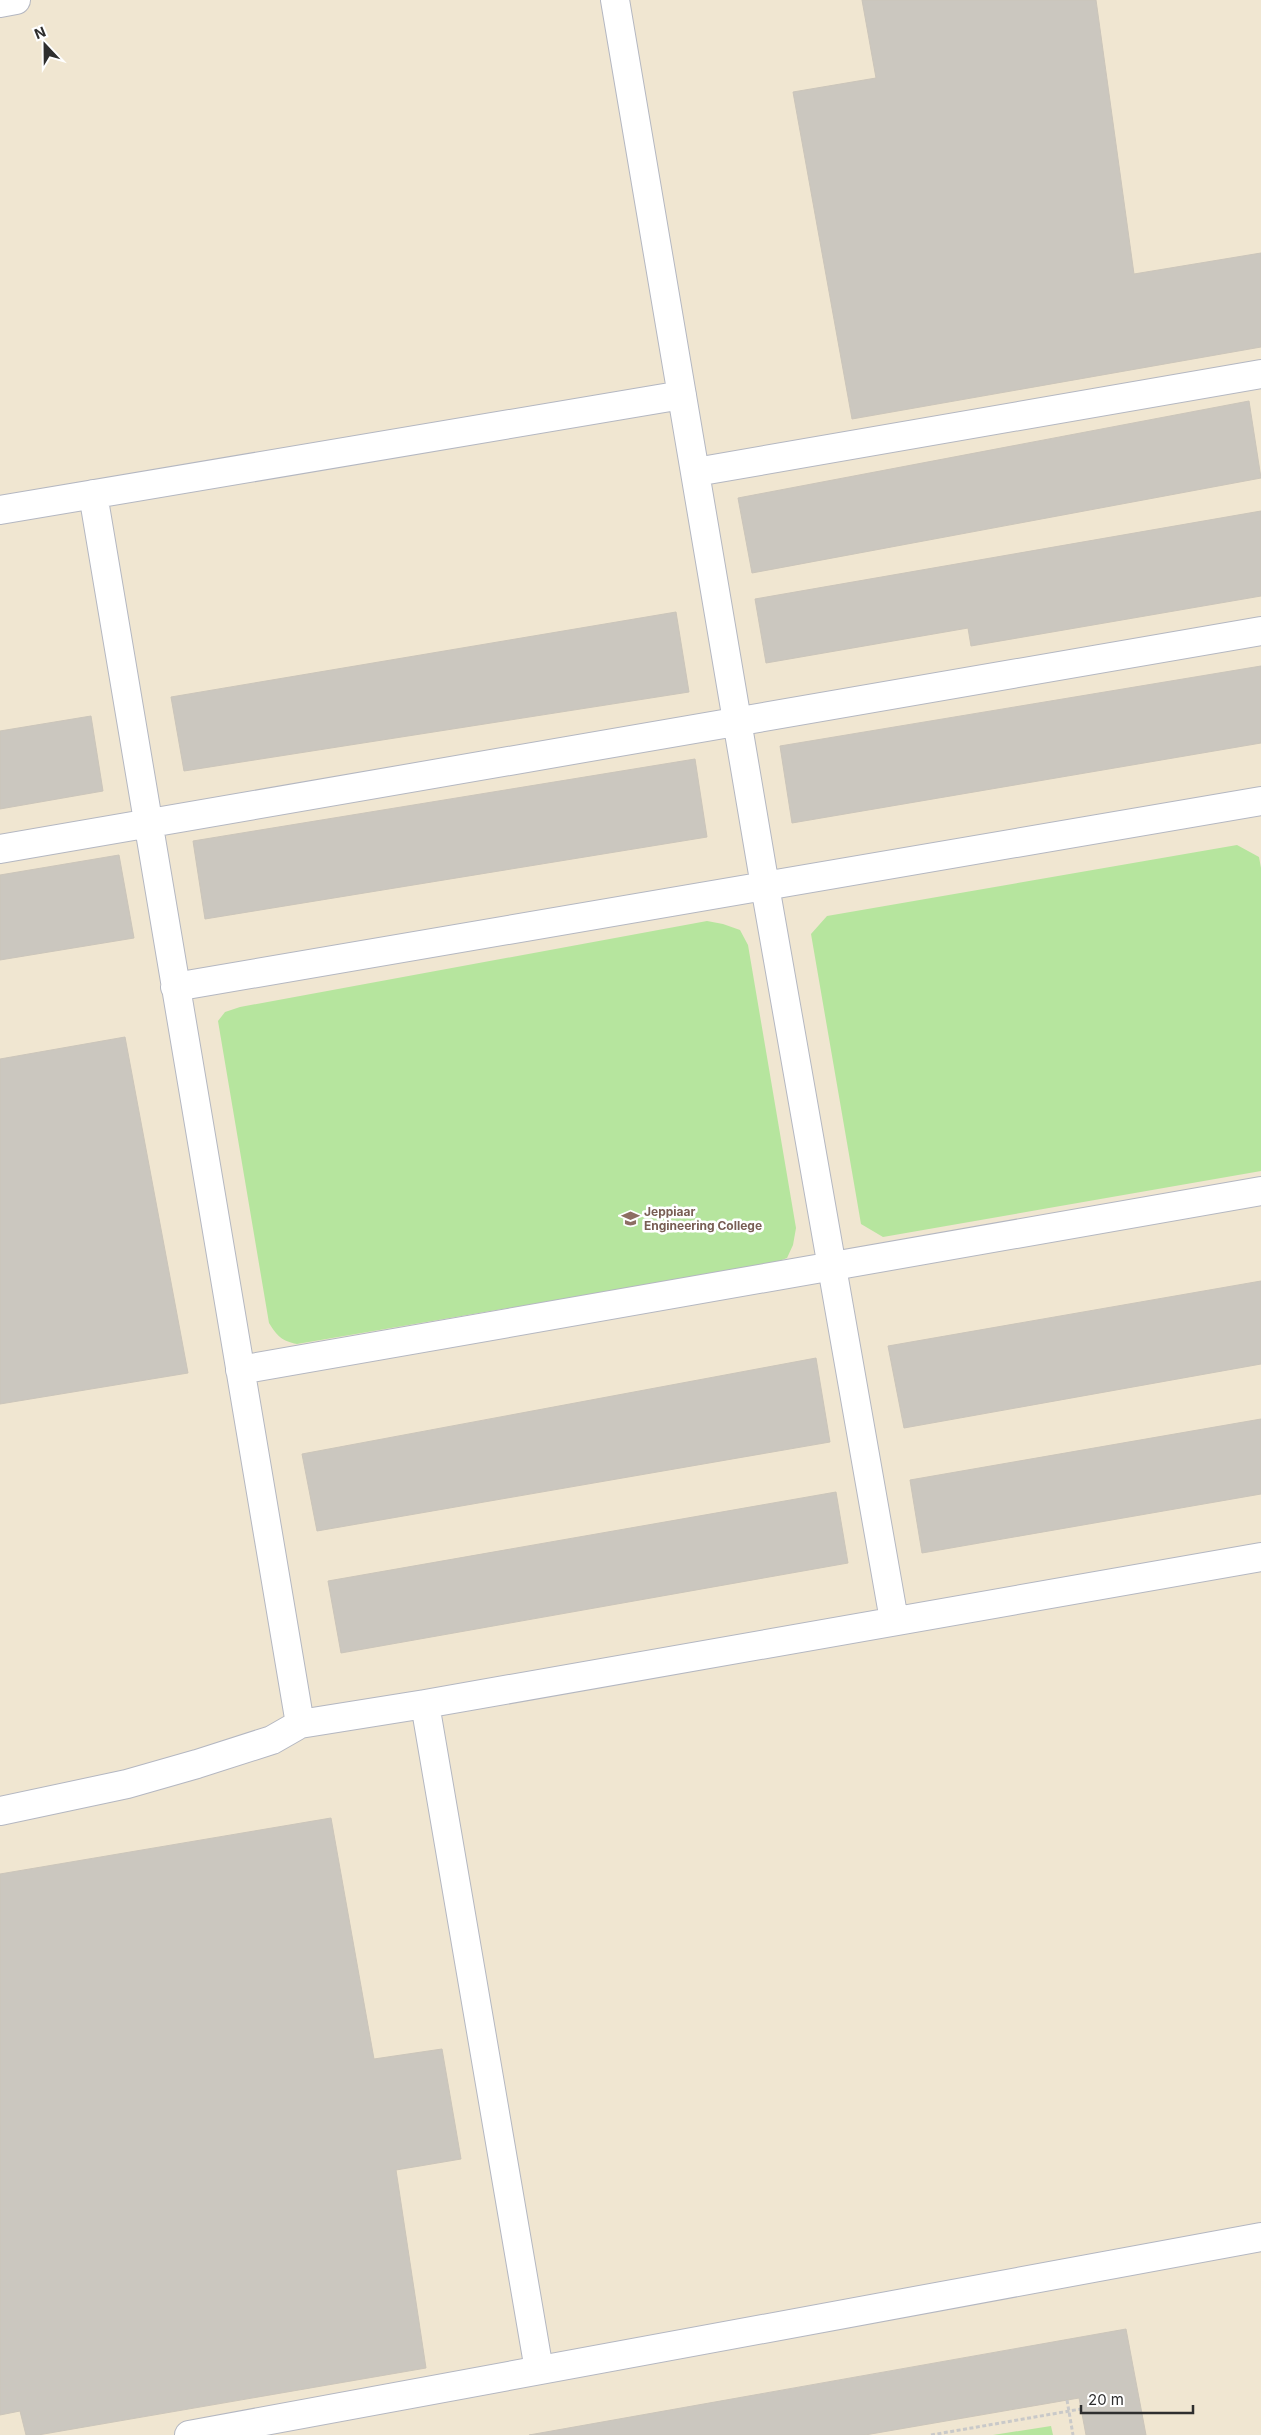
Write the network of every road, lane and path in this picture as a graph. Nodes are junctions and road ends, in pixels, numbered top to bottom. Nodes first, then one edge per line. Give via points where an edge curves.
1 (16, 0) edge
2 (615, 0) edge
3 (0, 3) edge
4 (1261, 374) edge
5 (682, 395) junction
6 (696, 472) junction
7 (93, 494) junction
8 (0, 510) edge
9 (1261, 631) edge
10 (738, 722) junction
11 (1261, 801) edge
12 (147, 824) junction
13 (0, 849) edge
14 (765, 886) junction
15 (175, 987) junction
16 (1261, 1192) edge
17 (833, 1267) junction
18 (240, 1370) junction
19 (1261, 1557) edge
20 (894, 1620) junction
21 (426, 1704) junction
22 (300, 1724) junction
23 (0, 1811) edge
24 (1261, 2237) edge
25 (539, 2370) junction
26 (1066, 2400) dead end
27 (1082, 2409) dead end
28 (1069, 2412) junction
29 (189, 2435) edge
30 (931, 2435) edge
31 (1073, 2435) edge

1 - 3 lane
2 - 5 lane
4 - 6 lane
5 - 6 lane
5 - 7 lane
6 - 10 lane
7 - 8 lane
7 - 12 lane
9 - 10 lane
10 - 12 lane
10 - 14 lane
11 - 14 lane
12 - 13 lane
12 - 15 lane
14 - 15 lane
14 - 17 lane
15 - 18 lane
16 - 17 lane
17 - 18 lane
17 - 20 lane
18 - 22 lane
19 - 20 lane
20 - 21 lane
21 - 22 lane
21 - 25 lane
22 - 23 lane via 272,1740 197,1764 127,1784
24 - 25 lane
25 - 29 lane
26 - 28 path
27 - 28 path
28 - 30 path
28 - 31 path

